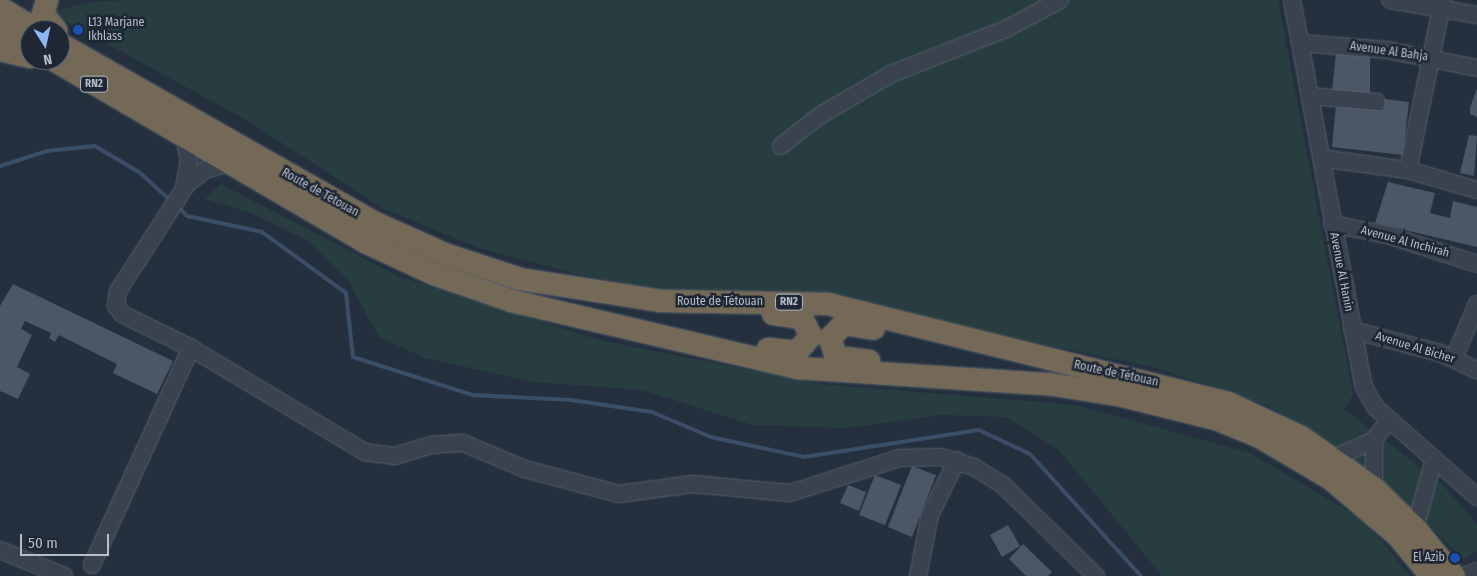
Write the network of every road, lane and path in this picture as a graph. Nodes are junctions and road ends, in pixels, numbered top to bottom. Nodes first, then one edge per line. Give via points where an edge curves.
1 (47, 0) edge
2 (1060, 0) edge
3 (1292, 0) edge
4 (1390, 0) edge
5 (1442, 4) edge
6 (0, 8) edge
7 (1477, 16) edge
8 (20, 20) edge
9 (48, 20) edge
10 (0, 28) edge
11 (20, 40) edge
12 (70, 42) edge
13 (1300, 43) junction
14 (0, 50) edge
15 (70, 50) edge
16 (20, 55) edge
17 (1430, 58) junction
18 (1477, 68) edge
19 (102, 69) junction
20 (57, 70) edge
21 (70, 70) edge
22 (1310, 96) junction
23 (1378, 102) dead end
24 (134, 108) junction
25 (185, 140) junction
26 (781, 146) dead end
27 (1321, 158) junction
28 (226, 164) junction
29 (1408, 170) junction
30 (1477, 190) edge
31 (178, 199) junction
32 (1332, 224) junction
33 (1477, 264) edge
34 (551, 288) junction
35 (1477, 304) edge
36 (546, 310) junction
37 (1352, 330) junction
38 (191, 348) junction
39 (1454, 358) junction
40 (1477, 370) edge
41 (1138, 378) junction
42 (1119, 395) junction
43 (1389, 420) junction
44 (1374, 440) junction
45 (1334, 458) junction
46 (1434, 459) junction
47 (957, 460) junction
48 (1374, 488) junction
49 (1477, 497) edge
50 (1415, 528) junction
51 (0, 550) edge
52 (92, 566) dead end
53 (1477, 571) edge
54 (64, 576) edge
55 (918, 576) edge
56 (1096, 576) edge
57 (1430, 576) edge
58 (1454, 576) edge
59 (1464, 576) edge

1 - 9 highway via 43,14
2 - 26 street via 1006,29 890,74 819,116
3 - 13 street, Avenue Al Hanin
4 - 5 street
5 - 7 street
5 - 17 street
6 - 8 highway
10 - 11 highway
12 - 19 highway
13 - 17 street, Avenue Al Bahja
13 - 22 street, Avenue Al Hanin
14 - 16 highway
15 - 19 highway, Route de Tétouan / RN2
17 - 18 street, Avenue Al Bahja
17 - 29 street
19 - 34 highway, Route de Tétouan / RN2 via 373,222 465,262
20 - 24 highway
21 - 24 highway, Route de Tétouan / RN2
22 - 23 street
22 - 27 street, Avenue Al Hanin
24 - 25 highway, Route de Tétouan / RN2
25 - 28 highway, Route de Tétouan / RN2
25 - 31 street via 188,161
27 - 29 street
27 - 32 street, Avenue Al Hanin
28 - 31 street via 205,170
28 - 36 highway, Route de Tétouan / RN2 via 398,258 473,289
29 - 30 street
31 - 38 street via 115,301 122,314
32 - 33 street, Avenue Al Inchirah via 1386,235
32 - 37 street, Avenue Al Hanin
34 - 36 highway via 661,310 792,314 806,320 811,336 802,350 783,352 653,325
34 - 41 highway, Route de Tétouan / RN2 via 680,303 828,304 971,343
35 - 39 street
36 - 42 highway, Route de Tétouan / RN2 via 816,371 972,377
37 - 39 street, Avenue Al Bicher
37 - 43 street, Avenue Al Hanin via 1364,387
38 - 47 street via 365,452 395,456 432,444 463,443 525,469 609,493 693,484 765,494 790,492 900,458
38 - 52 street
39 - 40 street, Avenue Al Bicher
41 - 42 highway via 1007,359 854,324 839,326 830,338 832,353 842,359 1002,369
41 - 45 highway, Route de Tétouan / RN2 via 1263,417
42 - 57 highway, Route de Tétouan / RN2 via 1219,420 1297,456 1368,508
43 - 44 street
43 - 46 street, Avenue Al Hanin
44 - 45 street
44 - 48 street
45 - 48 highway, Route de Tétouan / RN2
46 - 49 street, Avenue Al Hanin
46 - 50 street
47 - 55 street via 930,515
47 - 56 street via 1004,486
48 - 50 highway, Route de Tétouan / RN2
50 - 58 highway, Route de Tétouan / RN2
51 - 54 street
53 - 59 street

